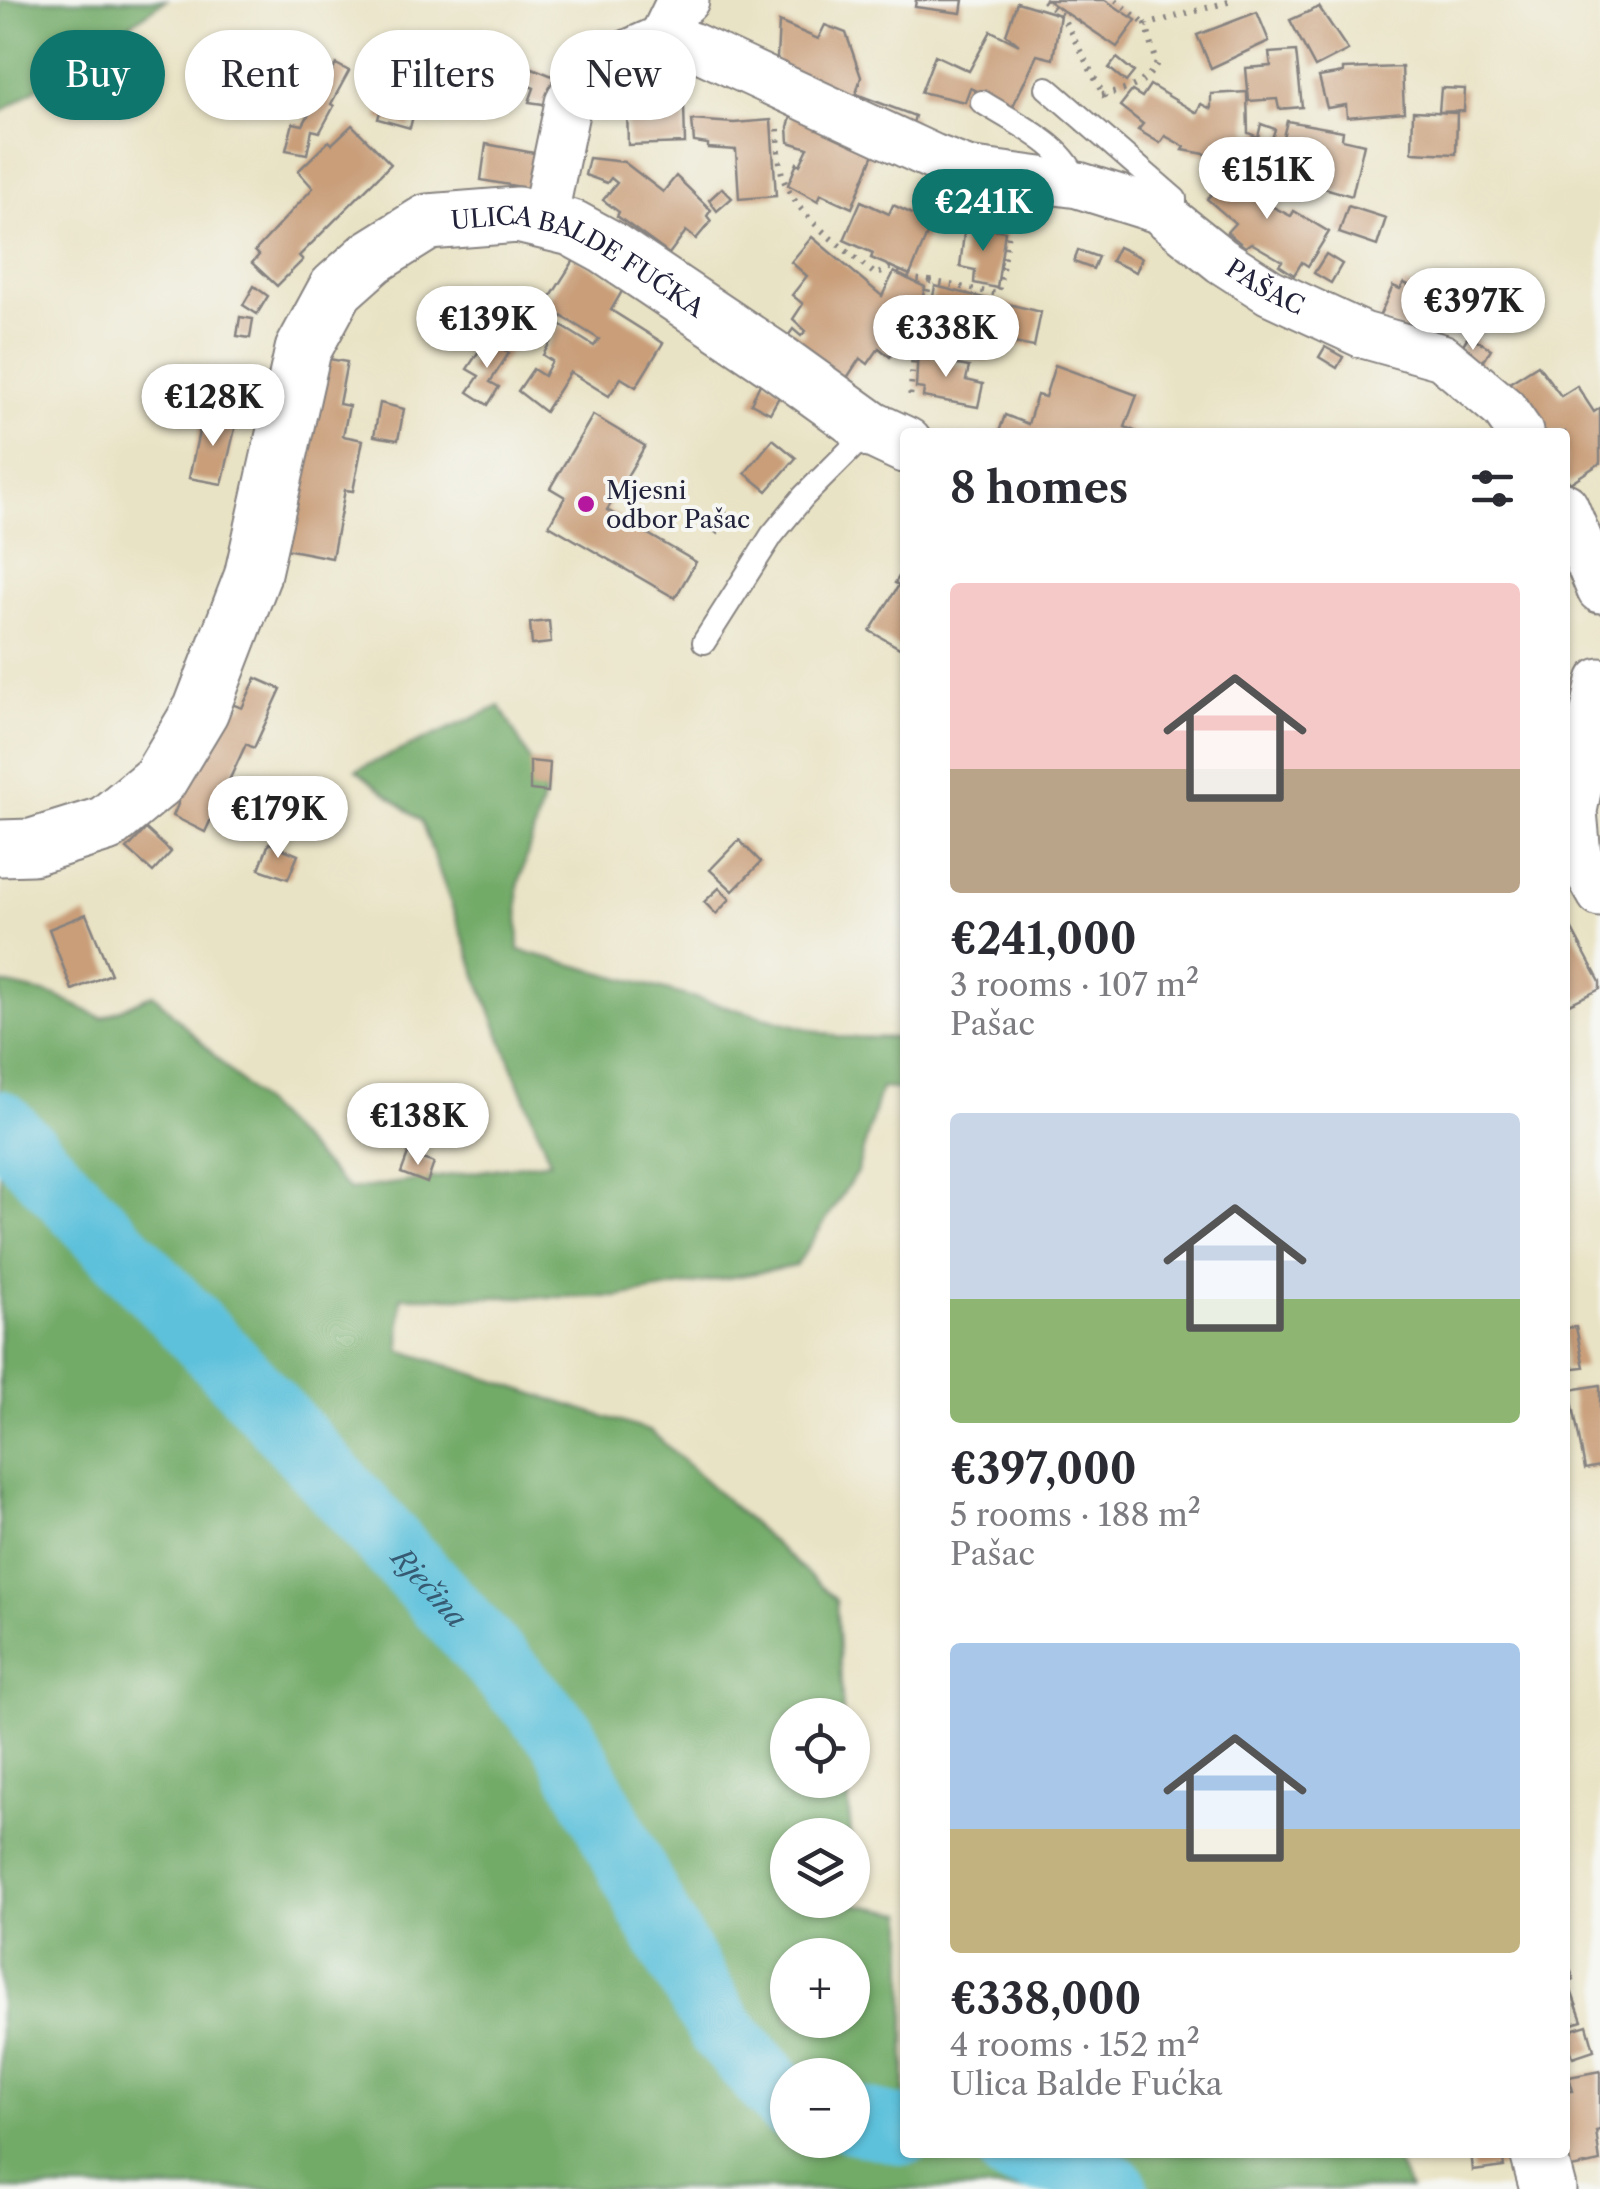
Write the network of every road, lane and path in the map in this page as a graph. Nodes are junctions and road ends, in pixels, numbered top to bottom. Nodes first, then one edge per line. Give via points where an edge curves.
1 (686, 0) edge
2 (1043, 0) edge
3 (1116, 0) edge
4 (1235, 0) edge
5 (1146, 25) junction
6 (666, 30) edge
7 (696, 47) edge
8 (774, 83) junction
9 (1047, 88) dead end
10 (1112, 94) dead end
11 (982, 102) dead end
12 (1109, 106) dead end
13 (564, 120) edge
14 (1078, 185) junction
15 (544, 219) junction
16 (1176, 222) junction
17 (1007, 236) dead end
18 (930, 281) junction
19 (911, 386) dead end
20 (1517, 428) edge
21 (888, 437) edge
22 (733, 518) dead end
23 (1570, 518) edge
24 (716, 534) dead end
25 (1600, 590) edge
26 (704, 642) dead end
27 (1600, 682) edge
28 (0, 848) edge
29 (1600, 894) edge
30 (1540, 2158) edge
31 (1548, 2189) edge

1 - 6 street
2 - 12 path via 1073,33
3 - 5 path
4 - 5 path
5 - 10 path via 1157,63 1150,76
7 - 8 street, PAŠAC
8 - 14 street, PAŠAC via 967,170
8 - 18 path via 784,182 796,202 876,275 890,268
9 - 16 lane via 1174,199
11 - 14 lane via 1064,159
13 - 15 street
14 - 16 street, PAŠAC
15 - 21 main road, ULICA BALDE FUĆKA via 605,246
15 - 28 main road, ULICA BALDE FUĆKA via 428,222 336,289 303,350 252,577 201,710 159,780 106,824 32,847
16 - 20 street, PAŠAC via 1270,292 1364,335 1442,357
17 - 18 path via 998,294
18 - 19 path
21 - 26 lane via 804,496
22 - 24 path via 726,514
23 - 25 street
27 - 29 street via 1574,811 1578,855
30 - 31 main road

